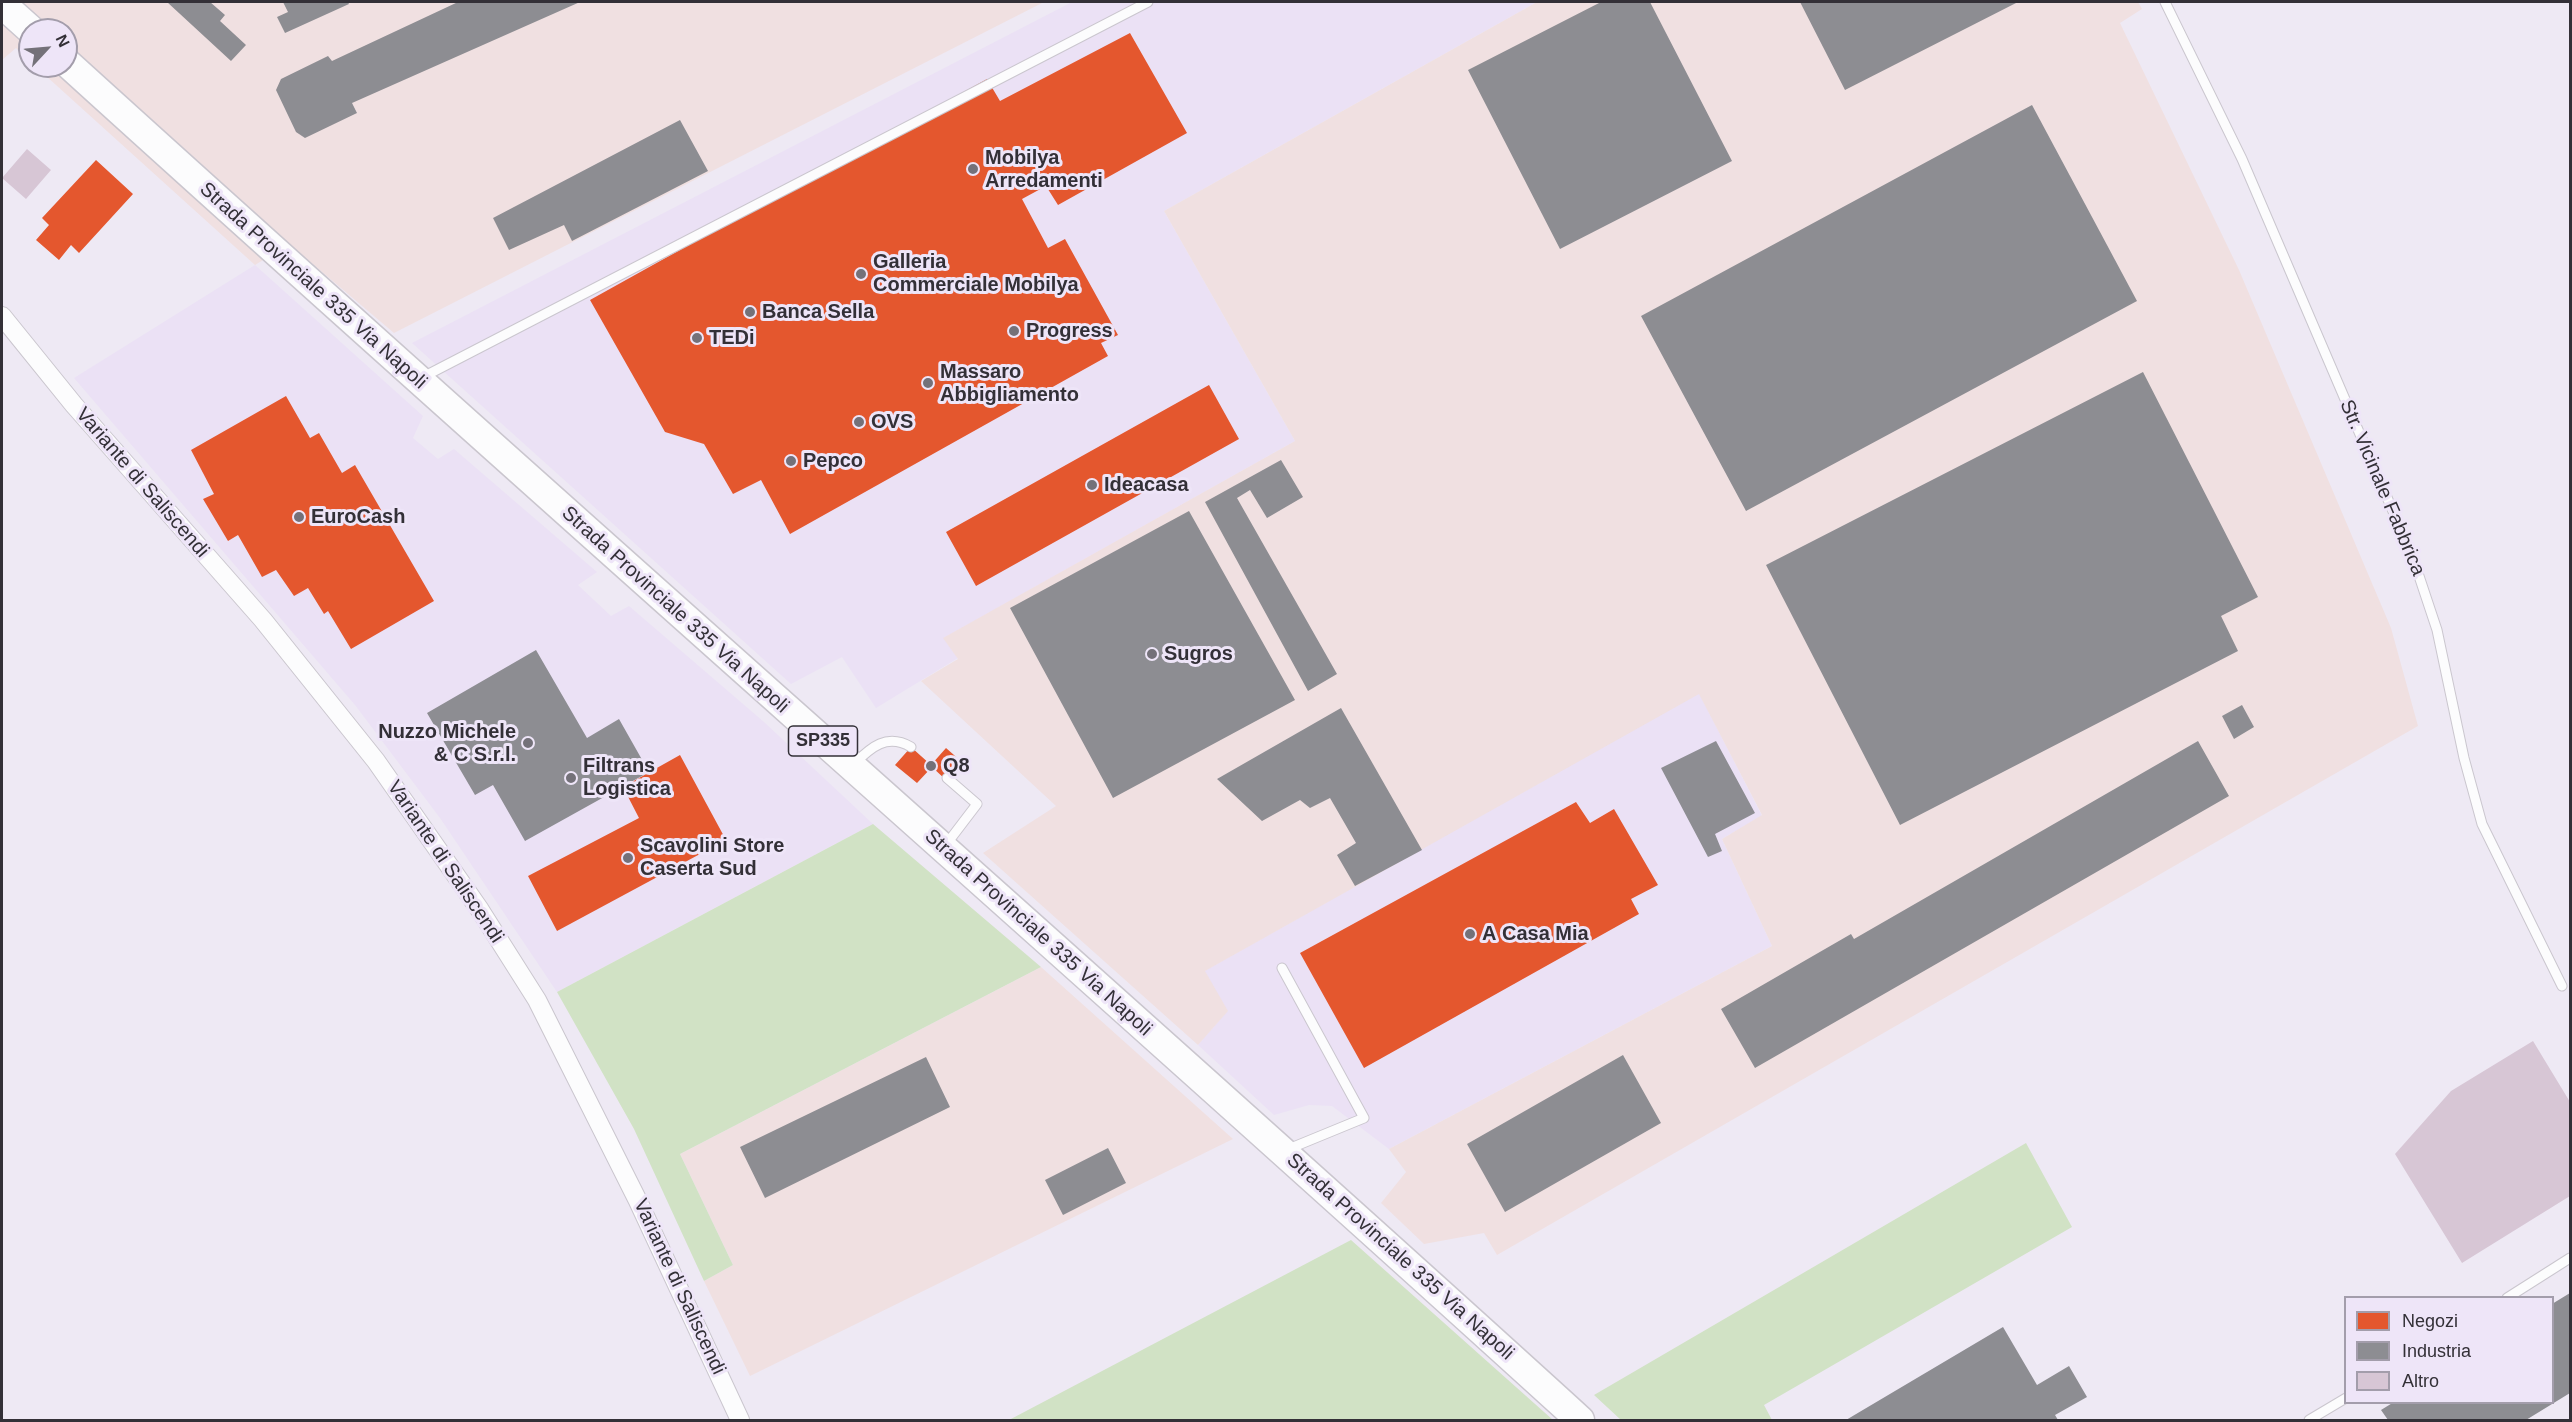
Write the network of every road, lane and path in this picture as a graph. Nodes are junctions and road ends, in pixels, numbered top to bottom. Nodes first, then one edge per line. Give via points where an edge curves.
1 (1148, 2) edge
2 (2165, 2) edge
3 (2, 4) edge
4 (18, 18) edge
5 (78, 73) edge
6 (2, 316) edge
7 (418, 380) junction
8 (911, 747) dead end
9 (852, 767) junction
10 (947, 778) dead end
11 (944, 848) junction
12 (1282, 968) dead end
13 (2562, 986) dead end
14 (1284, 1151) junction
15 (2571, 1258) edge
16 (2510, 1296) edge
17 (2344, 1399) edge
18 (740, 1420) edge
19 (1580, 1420) edge
20 (2310, 1420) edge

1 - 7 lane
2 - 13 lane, Str. Vicinale Fabbrica via 2242,159 2413,558 2437,630 2482,824
3 - 4 main road
5 - 7 main road, Strada Provinciale 335 Via Napoli / SP335
6 - 18 street, Variante di Saliscendi via 74,405 263,620 376,761 480,910 542,1010 638,1201
7 - 9 main road, Strada Provinciale 335 Via Napoli / SP335
8 - 9 lane via 902,741 888,741 871,747
9 - 11 main road, Strada Provinciale 335 Via Napoli / SP335
10 - 11 lane via 976,804
11 - 14 main road, Strada Provinciale 335 Via Napoli / SP335
12 - 14 lane via 1364,1118
14 - 19 main road, Strada Provinciale 335 Via Napoli / SP335
15 - 16 lane
17 - 20 lane

